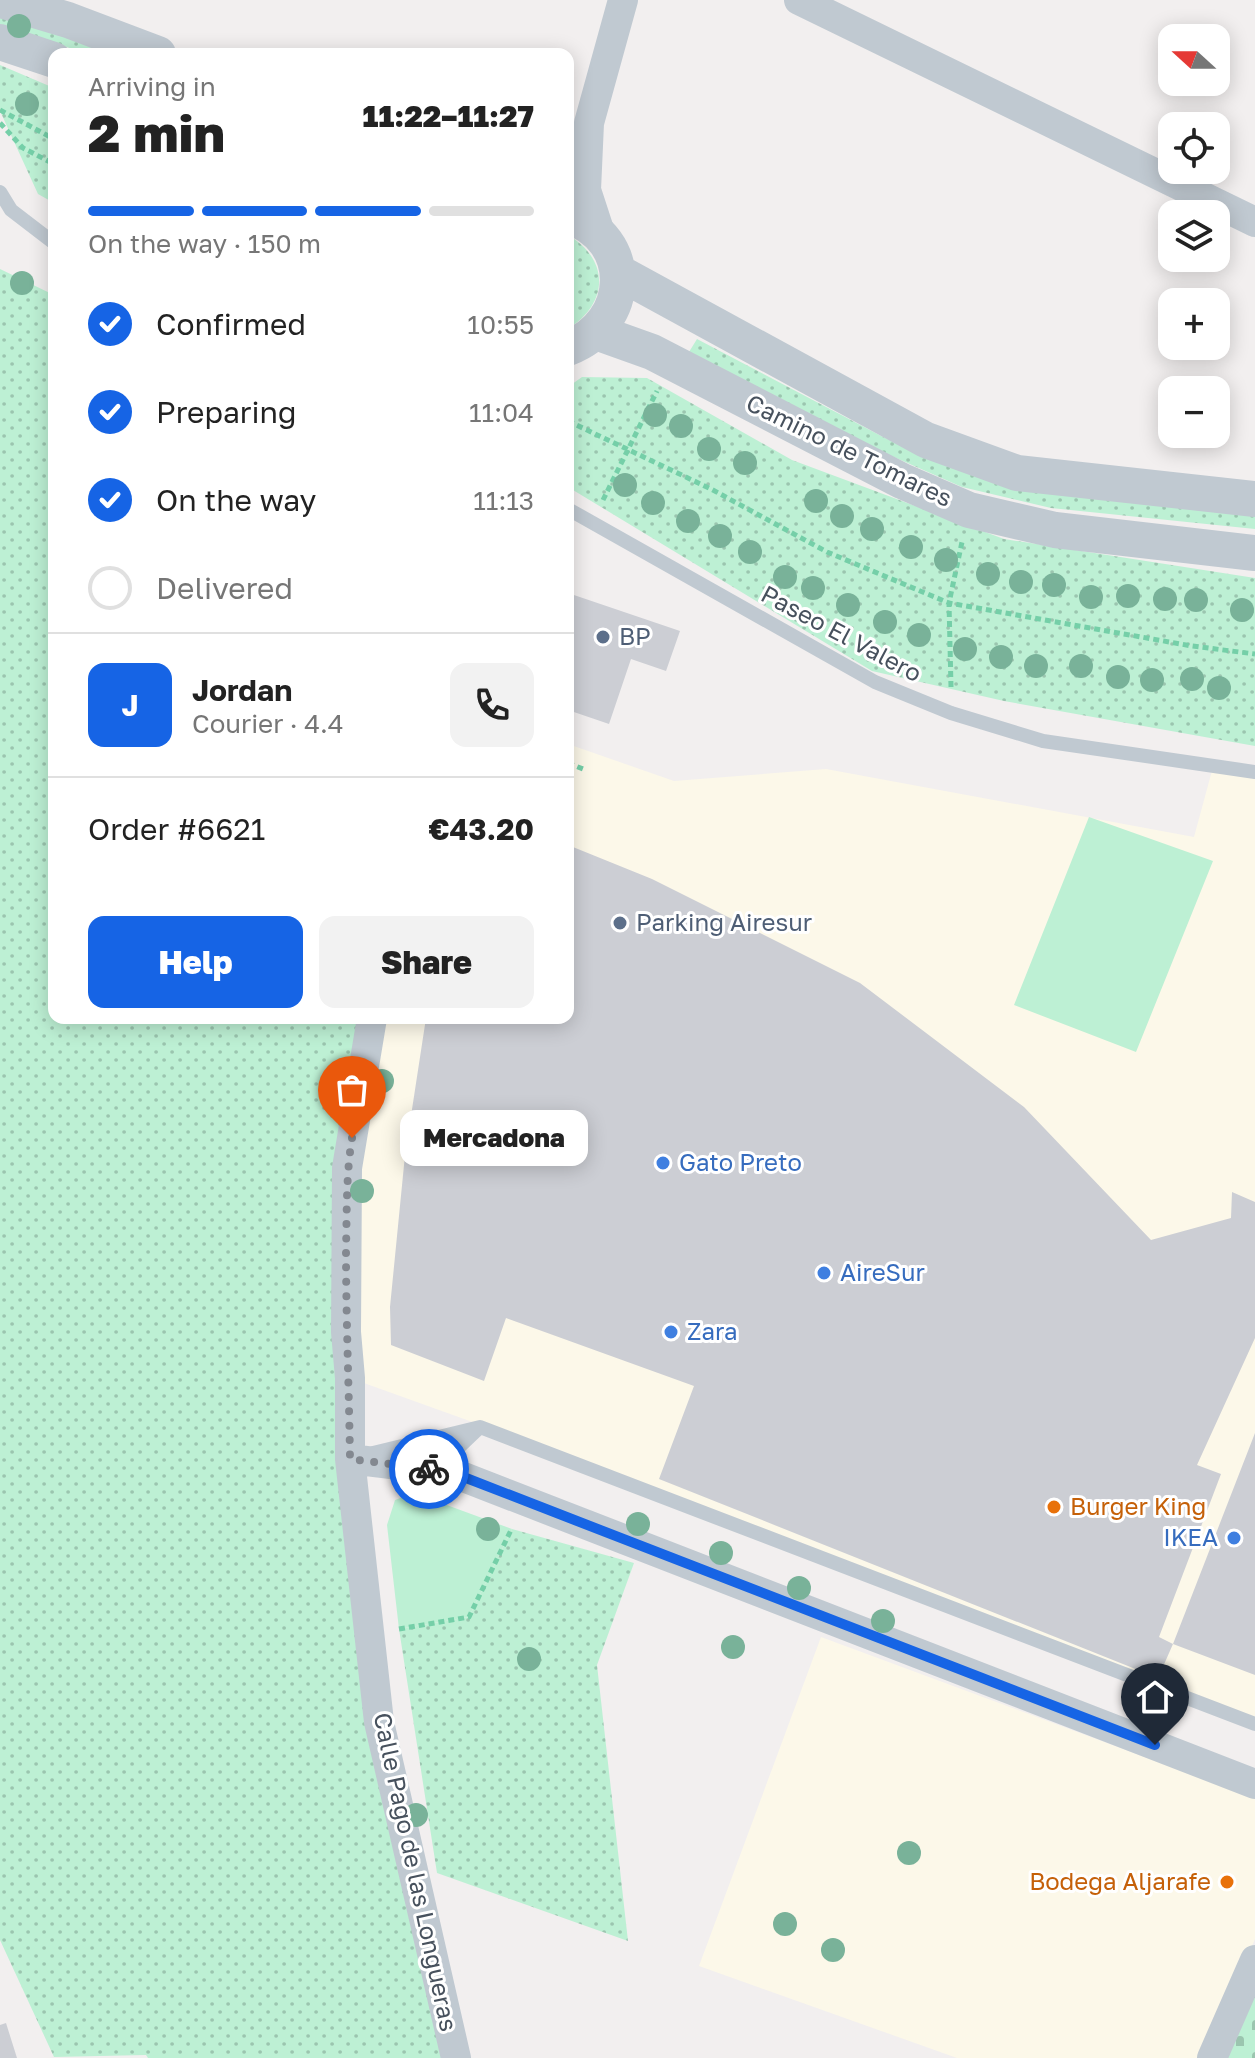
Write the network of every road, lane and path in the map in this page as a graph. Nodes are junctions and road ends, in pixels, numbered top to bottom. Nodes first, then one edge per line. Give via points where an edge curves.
1 (1, 0) edge
2 (623, 0) edge
3 (799, 0) edge
4 (0, 42) edge
5 (142, 48) edge
6 (48, 58) edge
7 (0, 110) edge
8 (0, 123) edge
9 (589, 123) junction
10 (48, 136) edge
11 (574, 148) edge
12 (48, 161) edge
13 (0, 192) edge
14 (574, 218) edge
15 (1255, 222) edge
16 (601, 236) junction
17 (48, 238) edge
18 (618, 272) junction
19 (582, 340) edge
20 (673, 362) junction
21 (574, 424) edge
22 (627, 447) junction
23 (1255, 499) edge
24 (969, 510) junction
25 (574, 512) edge
26 (592, 523) junction
27 (1255, 553) edge
28 (949, 603) junction
29 (1255, 654) edge
30 (951, 713) junction
31 (574, 765) edge
32 (583, 769) dead end
33 (1255, 772) edge
34 (371, 1024) edge
35 (480, 1427) junction
36 (350, 1459) junction
37 (461, 1476) junction
38 (524, 1501) junction
39 (371, 1636) junction
40 (1255, 1724) edge
41 (1255, 1784) edge
42 (1255, 1960) edge
43 (456, 2058) edge
44 (1212, 2058) edge

1 - 5 street
2 - 9 street
3 - 15 street
4 - 6 street
7 - 10 path
8 - 12 path via 23,148
9 - 11 street
9 - 16 street via 586,190
13 - 17 lane via 11,210
14 - 16 street
16 - 18 street
18 - 19 street via 610,315
18 - 23 street, Camino de Tomares via 926,440 1017,473
19 - 20 street, Camino de Tomares via 652,352
20 - 22 path
20 - 24 street, Camino de Tomares via 902,481
21 - 22 path
22 - 26 path
22 - 28 path via 827,552
24 - 27 street, Camino de Tomares via 1055,530
24 - 28 path
25 - 26 lane, Paseo El Valero
26 - 30 lane, Paseo El Valero via 875,682
28 - 29 path
28 - 30 path
30 - 33 lane, Paseo El Valero via 1043,741
31 - 32 path
34 - 36 street, Calle Pago de las Longueras via 347,1168
35 - 36 lane
35 - 37 lane via 457,1449
35 - 40 lane
36 - 37 street
36 - 39 street, Calle Pago de las Longueras
37 - 38 street
38 - 39 path via 469,1617
38 - 41 street
39 - 43 street, Calle Pago de las Longueras via 379,1722
42 - 44 street

